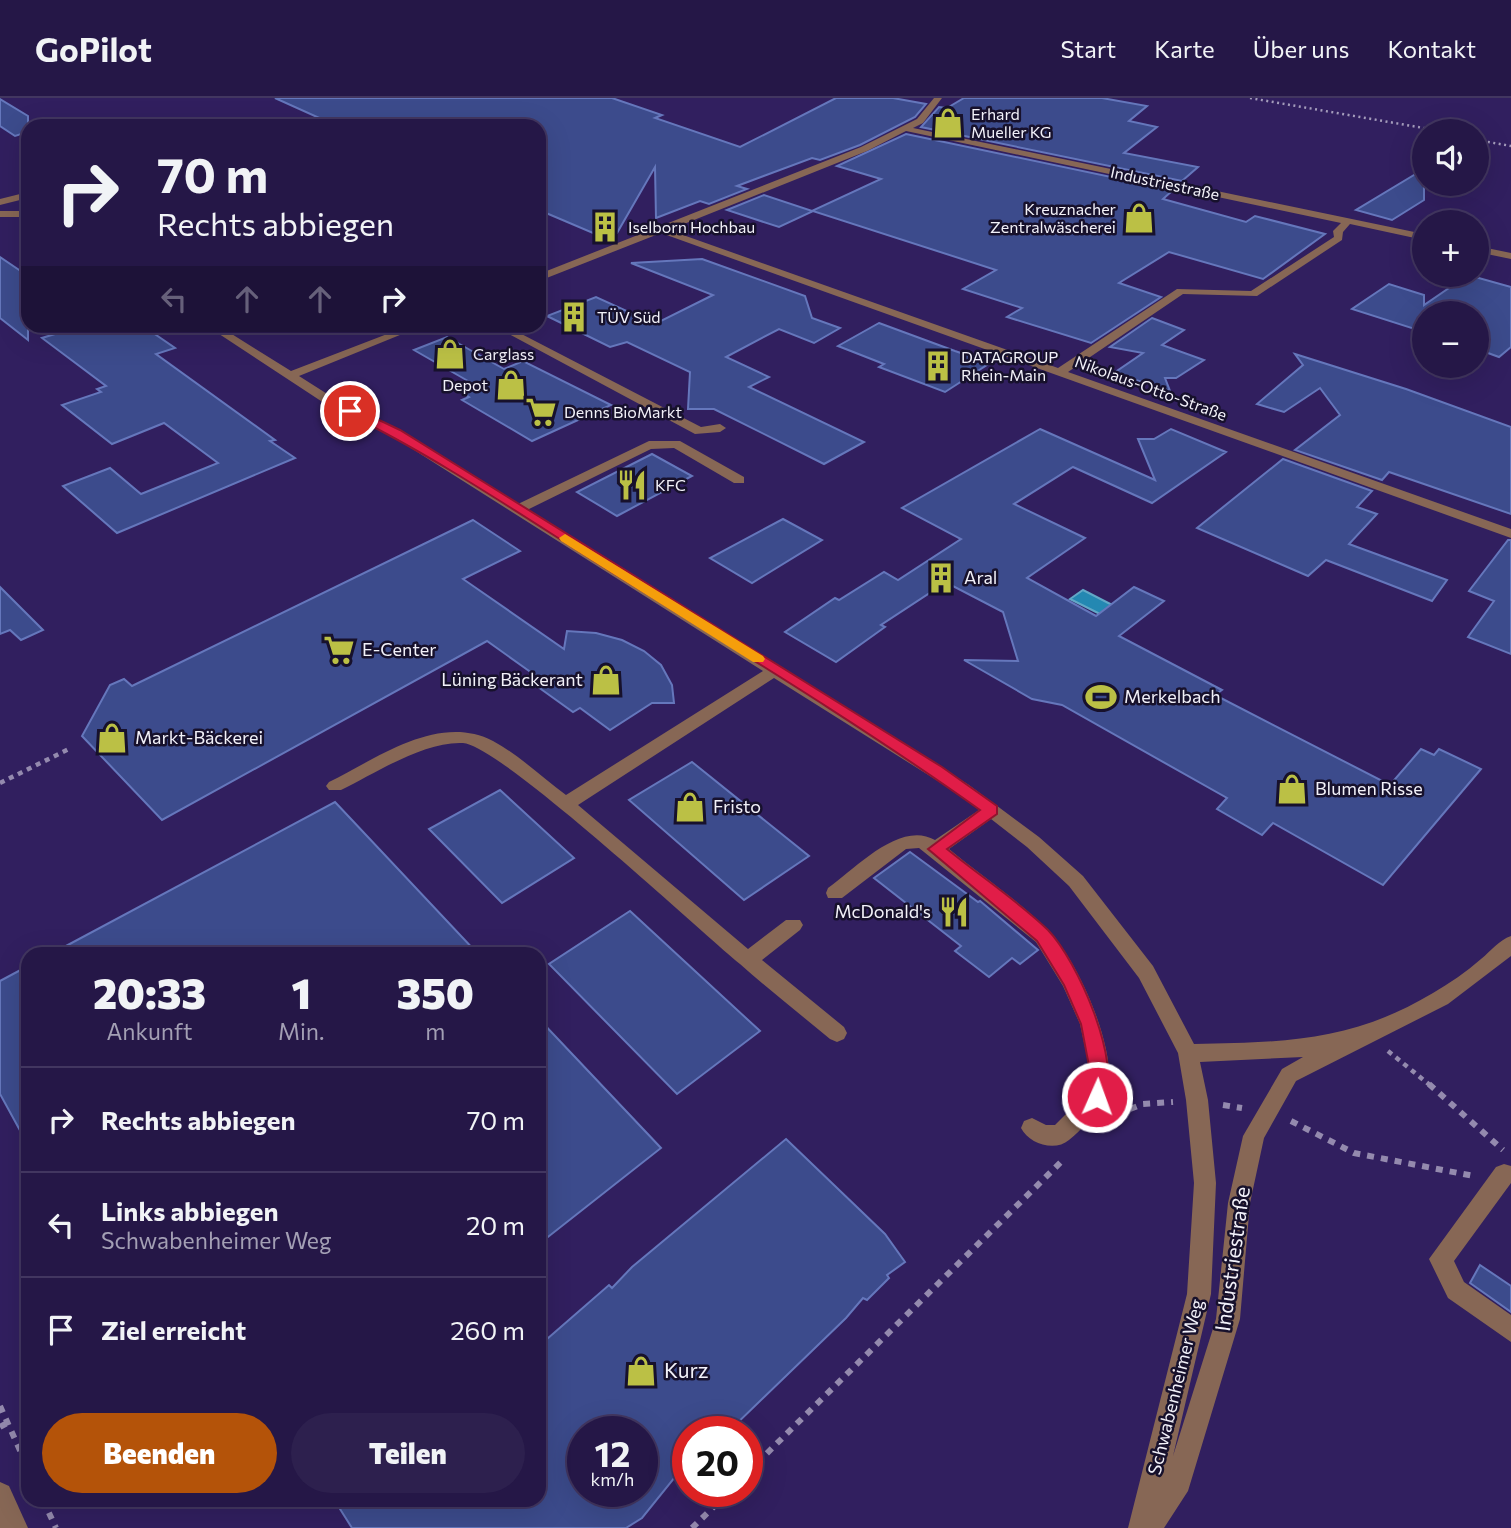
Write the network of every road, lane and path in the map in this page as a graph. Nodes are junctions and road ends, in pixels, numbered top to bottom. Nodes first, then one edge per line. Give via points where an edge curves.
1 (938, 98) edge
2 (906, 129) junction
3 (0, 193) edge
4 (5, 200) edge
5 (0, 214) edge
6 (21, 214) edge
7 (1348, 221) junction
8 (661, 230) junction
9 (1412, 234) edge
10 (1489, 251) edge
11 (1511, 256) edge
12 (546, 275) edge
13 (223, 333) edge
14 (399, 333) edge
15 (512, 333) edge
16 (1059, 372) junction
17 (291, 375) junction
18 (720, 428) dead end
19 (739, 480) dead end
20 (518, 509) junction
21 (1511, 534) edge
22 (775, 670) junction
23 (71, 748) dead end
24 (0, 783) edge
25 (335, 786) dead end
26 (566, 804) junction
27 (992, 810) junction
28 (936, 849) junction
29 (835, 892) dead end
30 (793, 925) dead end
31 (1511, 944) edge
32 (748, 960) junction
33 (837, 1033) dead end
34 (1369, 1033) junction
35 (1188, 1053) junction
36 (1197, 1100) junction
37 (1267, 1112) junction
38 (1111, 1119) dead end
39 (1031, 1128) dead end
40 (1069, 1155) dead end
41 (1503, 1173) edge
42 (1511, 1330) edge
43 (0, 1406) edge
44 (4, 1425) edge
45 (21, 1455) edge
46 (763, 1458) edge
47 (0, 1495) edge
48 (46, 1507) edge
49 (714, 1507) edge
50 (14, 1528) edge
51 (56, 1528) edge
52 (692, 1528) edge
53 (1142, 1528) edge
54 (1147, 1528) edge

1 - 2 street via 929,113
2 - 7 street, Industriestraße
2 - 8 street
3 - 4 street
5 - 6 street
7 - 9 street, Industriestraße
7 - 16 street via 1338,230 1339,238 1260,291 1240,295 1181,291
8 - 12 street
8 - 16 street, Nikolaus-Otto-Straße
10 - 11 street
13 - 17 street, Schwabenheimer Weg
14 - 17 street
15 - 18 street via 699,431
16 - 21 street, Nikolaus-Otto-Straße
17 - 20 street, Schwabenheimer Weg
19 - 20 street via 676,444 649,445
20 - 22 street, Schwabenheimer Weg
22 - 26 street
22 - 27 street, Schwabenheimer Weg
23 - 24 path
25 - 26 street via 430,740 467,737 489,746
26 - 32 street
27 - 28 street
27 - 35 street, Schwabenheimer Weg via 1076,881 1111,924 1146,972
28 - 29 street via 922,841 902,844
28 - 39 street via 1043,937 1090,1024 1099,1066 1097,1097 1060,1135 1042,1135
30 - 32 street
31 - 34 street, Industriestraße via 1486,970 1433,1003
32 - 33 street
34 - 35 street, Industriestraße via 1303,1049
34 - 37 street, Industriestraße via 1289,1075
34 - 41 path via 1402,1066 1451,1102
35 - 36 street, Schwabenheimer Weg
36 - 37 path
36 - 38 path via 1143,1104
36 - 53 street, Schwabenheimer Weg via 1205,1183 1199,1294
37 - 41 path via 1301,1124 1354,1153 1469,1173
37 - 54 street, Industriestraße via 1254,1136 1239,1203 1228,1319 1175,1491
40 - 46 path
41 - 42 street via 1441,1259 1456,1290
43 - 44 path
44 - 45 path
47 - 50 street
48 - 51 path
49 - 52 path

